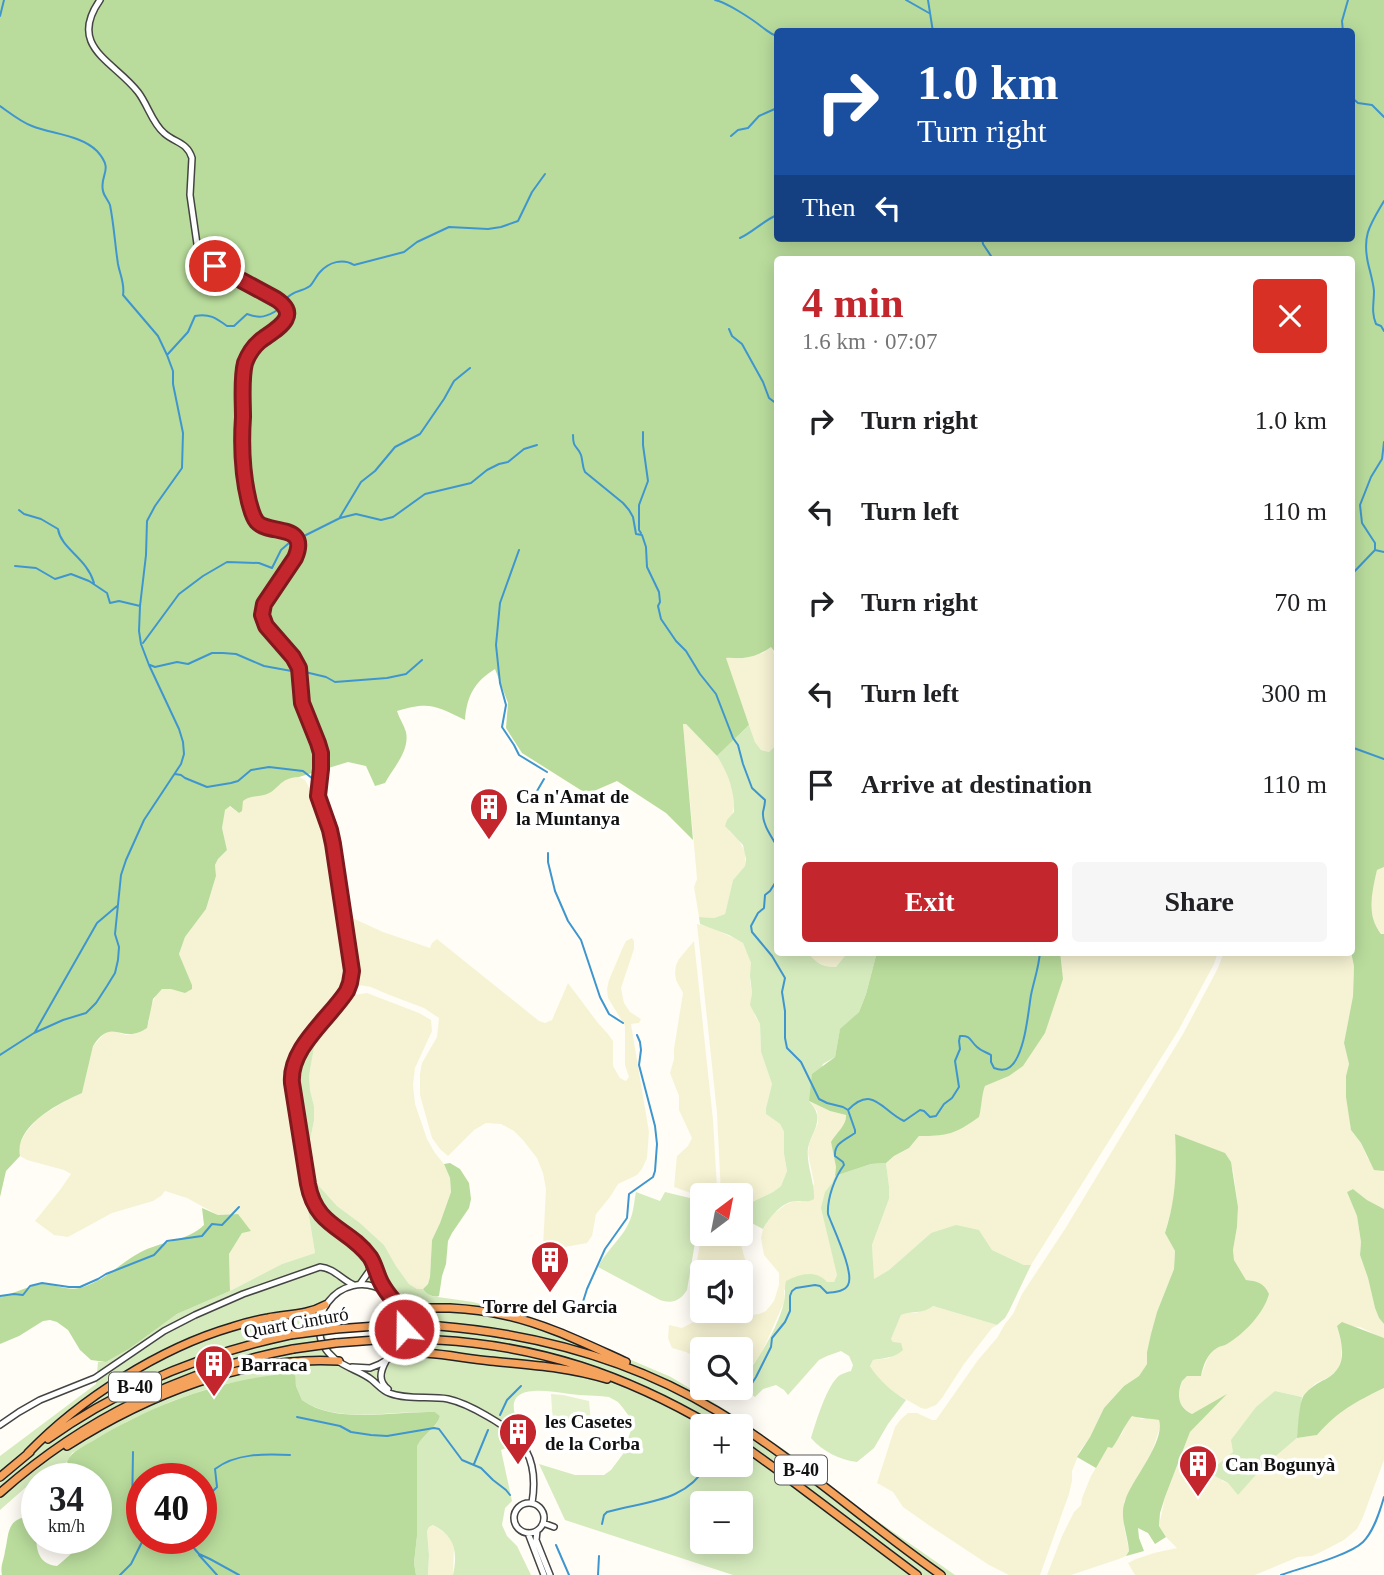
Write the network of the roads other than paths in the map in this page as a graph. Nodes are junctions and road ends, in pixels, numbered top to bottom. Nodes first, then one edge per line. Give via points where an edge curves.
1 (100, 0) edge
2 (362, 1249) junction
3 (336, 1273) junction
4 (357, 1285) junction
5 (337, 1293) junction
6 (388, 1294) junction
7 (396, 1302) junction
8 (326, 1305) junction
9 (390, 1358) junction
10 (339, 1362) junction
11 (625, 1364) junction
12 (352, 1367) junction
13 (619, 1381) junction
14 (397, 1394) junction
15 (691, 1414) edge
16 (0, 1426) edge
17 (753, 1452) edge
18 (28, 1453) junction
19 (36, 1463) joint
20 (21, 1476) edge
21 (0, 1477) edge
22 (0, 1493) edge
23 (532, 1503) junction
24 (543, 1523) junction
25 (554, 1527) dead end
26 (537, 1531) junction
27 (528, 1533) junction
28 (544, 1575) edge
29 (550, 1575) edge
30 (917, 1575) edge
31 (941, 1575) edge

1 - 2 street via 89,26 92,46 136,89 162,131 190,152 190,195 199,251 215,266 281,302 286,311 282,325 258,343 245,364 243,470 256,521 288,531 298,544 295,558 264,604 262,615 299,668 302,703 320,748 318,796 333,844 352,971 345,995 296,1057 291,1079 313,1203
2 - 4 street via 370,1270
2 - 6 street
3 - 4 street
3 - 5 street
3 - 16 street via 325,1267 312,1268 195,1315 95,1378 40,1400
4 - 5 street
4 - 6 street via 375,1286
5 - 8 street
6 - 7 street
7 - 9 street via 404,1329
7 - 11 highway via 504,1315 566,1336
8 - 10 street via 320,1334
8 - 18 highway via 233,1326 161,1355 99,1394
9 - 12 street via 370,1368
9 - 13 highway via 408,1352 536,1364
9 - 14 street via 381,1380
10 - 12 street
10 - 19 highway via 252,1369 182,1388 122,1413
11 - 18 highway, Quart Cinturó / B-40, bridge via 526,1337 439,1326 390,1325 290,1335 186,1364 142,1383 75,1420
11 - 31 highway, Quart Cinturó / B-40 via 654,1376 763,1442
12 - 14 street via 383,1390
13 - 15 highway, Quart Cinturó / B-40
13 - 19 highway, Quart Cinturó / B-40, bridge via 531,1352 438,1340 389,1339 293,1349 178,1382 111,1413
14 - 23 street via 456,1401 512,1432 530,1460
17 - 30 highway, B-40
18 - 21 highway, Quart Cinturó / B-40
20 - 22 highway, Quart Cinturó / B-40
23 - 24 street via 542,1512
23 - 27 street via 522,1505 514,1515 517,1527
24 - 25 street
24 - 26 street
26 - 27 street
26 - 29 street
27 - 28 street

